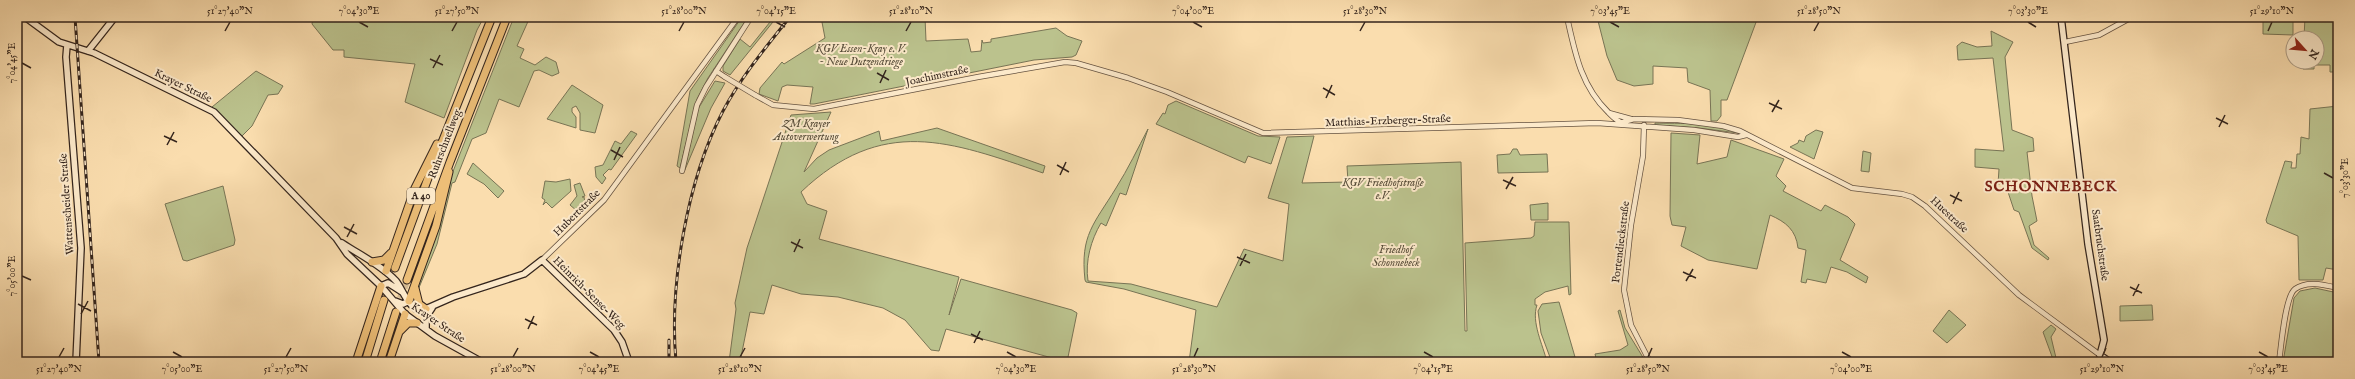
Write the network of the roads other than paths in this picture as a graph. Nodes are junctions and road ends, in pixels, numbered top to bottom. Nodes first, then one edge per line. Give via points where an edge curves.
1 (25, 17) edge
2 (115, 17) edge
3 (492, 17) edge
4 (507, 17) edge
5 (738, 17) edge
6 (751, 17) edge
7 (1567, 17) edge
8 (2062, 17) edge
9 (2132, 17) edge
10 (2065, 42) junction
11 (67, 45) junction
12 (88, 51) junction
13 (716, 72) junction
14 (1168, 92) joint
15 (1608, 112) junction
16 (1634, 120) junction
17 (1645, 120) junction
18 (1619, 123) junction
19 (448, 124) junction
20 (1644, 127) junction
21 (1746, 135) junction
22 (450, 162) junction
23 (682, 171) dead end
24 (340, 242) junction
25 (393, 250) junction
26 (542, 260) junction
27 (372, 262) junction
28 (395, 268) tunnel mouth
29 (386, 271) junction
30 (407, 280) tunnel mouth
31 (415, 284) junction
32 (381, 286) junction
33 (2338, 288) edge
34 (404, 294) junction
35 (384, 300) tunnel mouth
36 (394, 301) junction
37 (409, 301) junction
38 (435, 305) junction
39 (426, 310) junction
40 (396, 312) tunnel mouth
41 (405, 314) junction
42 (417, 323) junction
43 (427, 330) junction
44 (397, 338) junction
45 (2100, 354) junction
46 (76, 362) edge
47 (356, 362) edge
48 (365, 362) edge
49 (380, 362) edge
50 (389, 362) edge
51 (482, 362) edge
52 (629, 362) edge
53 (1650, 362) edge
54 (2110, 362) edge
55 (2278, 362) edge

1 - 11 main road, Krayer Straße
2 - 12 main road
3 - 19 highway, Ruhrschnellweg / A 40
4 - 22 highway, Ruhrschnellweg / A 40
5 - 26 street, Hubertstraße via 604,200
6 - 13 street
7 - 15 street via 1585,82 1592,95
8 - 10 main road, Saatbruchstraße
9 - 10 street via 2099,35
10 - 45 main road, Saatbruchstraße via 2088,244 2104,340
11 - 12 main road, Krayer Straße
11 - 46 main road, Wattenscheider Straße via 80,244
12 - 24 main road, Krayer Straße via 214,112
13 - 14 street, Joachimstraße, bridge via 774,105 814,110 1065,62 1119,75
13 - 23 street via 697,105
14 - 18 street, Matthias-Erzberger-Straße via 1263,133
15 - 16 street
15 - 18 street
16 - 17 street, Matthias-Erzberger-Straße
16 - 18 street, Matthias-Erzberger-Straße
17 - 20 street, Portendieckstraße
17 - 21 street, Huestraße via 1715,124
18 - 20 street
19 - 25 highway via 418,182
19 - 28 highway, Ruhrschnellweg / A 40
20 - 21 street, Huestraße via 1694,130 1738,137
20 - 53 street, Portendieckstraße via 1643,156 1631,225 1624,290 1631,325
21 - 45 street, Huestraße via 1852,188 1902,194 1918,200 2020,294
22 - 30 highway, Ruhrschnellweg / A 40
22 - 31 highway via 448,181 436,226
24 - 27 main road, Krayer Straße
24 - 32 main road, Krayer Straße via 347,254
25 - 27 highway via 385,259
25 - 29 highway
26 - 38 main road, Hubertstraße via 524,274
26 - 52 main road, Heinrich-Sense-Weg via 614,330 625,347
27 - 29 main road, Krayer Straße
29 - 32 main road
29 - 34 main road, Krayer Straße
31 - 37 highway
31 - 39 highway via 416,300
32 - 34 main road via 390,283
32 - 36 main road, Krayer Straße
32 - 47 highway
33 - 55 street via 2317,284 2298,287 2290,296
34 - 37 main road, Krayer Straße
35 - 48 highway
36 - 37 main road via 403,304
36 - 41 main road, Krayer Straße
37 - 39 main road via 416,310
37 - 41 main road
38 - 39 main road, Hubertstraße
38 - 43 main road via 426,317
40 - 49 highway
41 - 42 main road, Krayer Straße
41 - 44 highway
42 - 43 main road, Krayer Straße
42 - 44 highway via 405,324
43 - 51 main road, Krayer Straße
44 - 50 highway
45 - 54 main road, Huestraße

